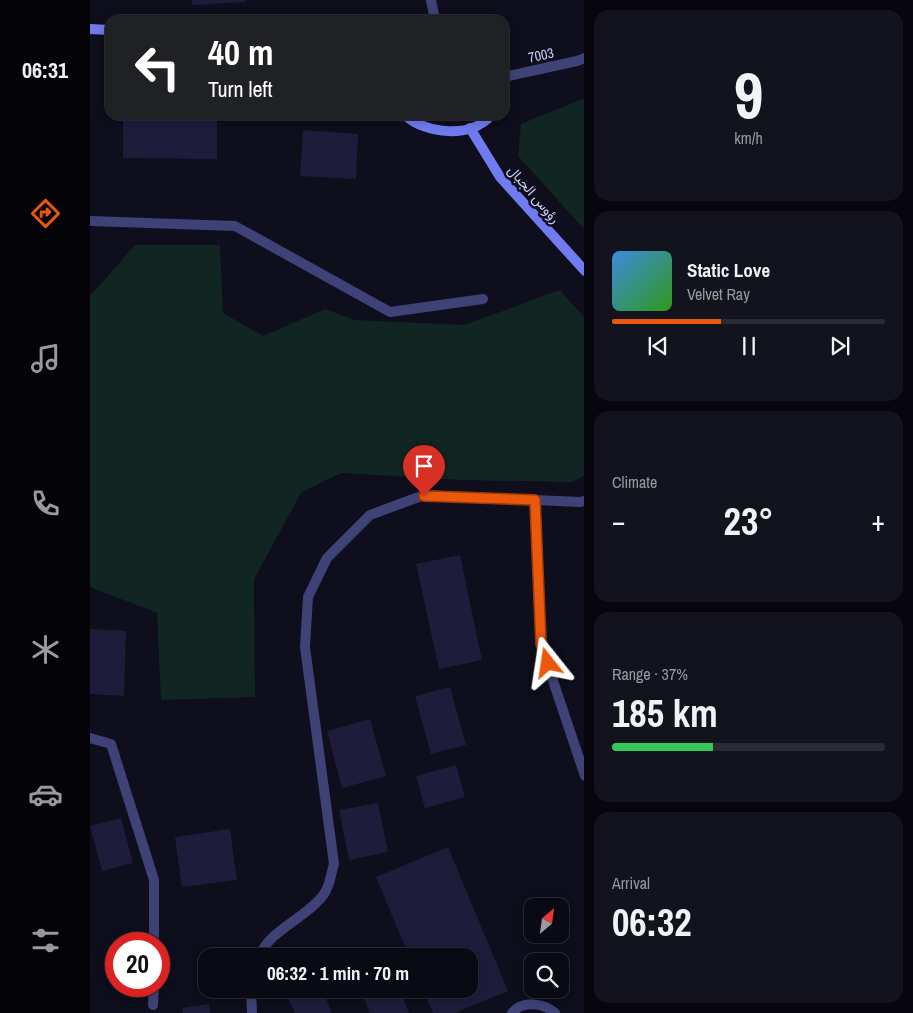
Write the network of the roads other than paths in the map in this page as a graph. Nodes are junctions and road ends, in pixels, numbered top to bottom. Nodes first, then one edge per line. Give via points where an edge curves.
1 (431, 0) edge
2 (434, 15) edge
3 (90, 28) edge
4 (105, 30) edge
5 (584, 58) edge
6 (509, 77) edge
7 (411, 120) edge
8 (487, 120) edge
9 (470, 128) junction
10 (90, 221) edge
11 (584, 271) edge
12 (483, 299) dead end
13 (535, 500) junction
14 (584, 501) edge
15 (90, 738) edge
16 (584, 776) edge
17 (154, 932) edge
18 (263, 948) edge
19 (153, 997) edge
20 (251, 998) edge
21 (153, 1005) dead end
22 (252, 1013) edge
23 (512, 1013) edge
24 (555, 1013) edge

1 - 2 street
3 - 4 street
5 - 6 street, 7003
7 - 9 street via 429,128 454,131
8 - 9 street
9 - 11 street, رؤوس الجبال via 500,178
10 - 12 street via 235,226 390,312
13 - 14 street
13 - 16 street via 541,644
13 - 18 street via 424,496 370,515 327,558 308,598 305,647 334,864 325,893 310,911 286,926
15 - 17 street via 111,744 154,880
19 - 21 street
20 - 22 street
23 - 24 street via 528,1003 550,1008

